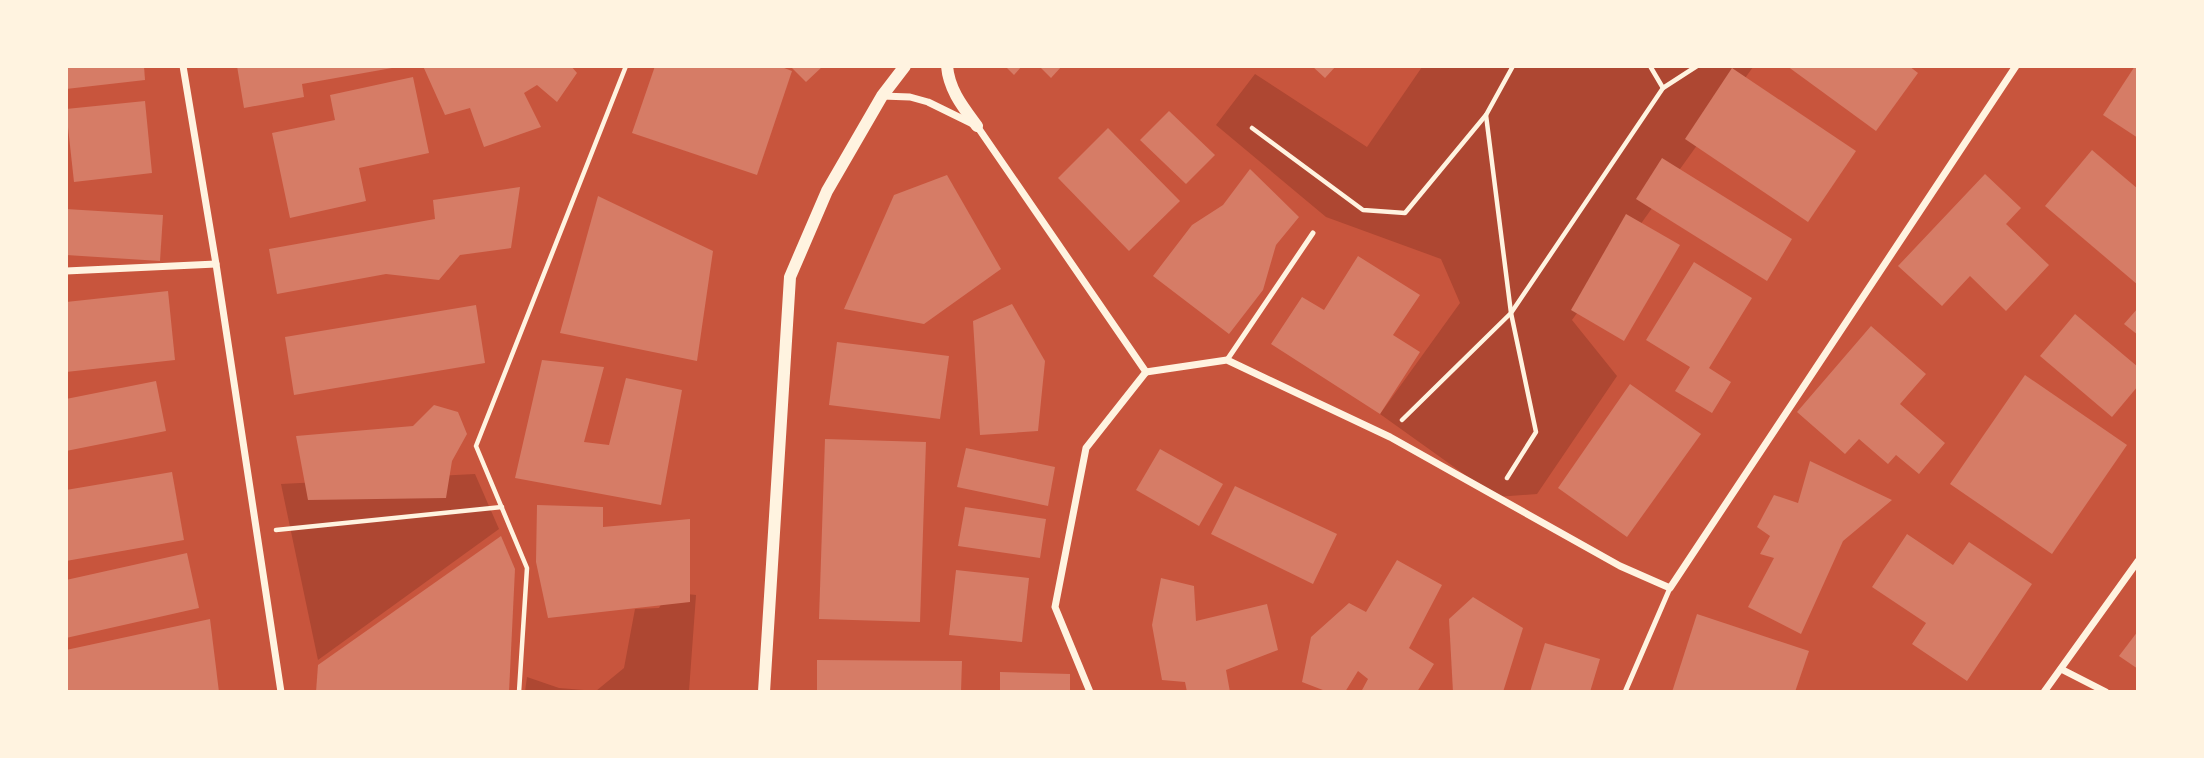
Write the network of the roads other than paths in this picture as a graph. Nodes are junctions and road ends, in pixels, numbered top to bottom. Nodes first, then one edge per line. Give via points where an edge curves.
1 (183, 66) edge
2 (905, 66) edge
3 (947, 66) edge
4 (2017, 66) edge
5 (883, 96) junction
6 (977, 126) junction
7 (1313, 233) dead end
8 (216, 264) junction
9 (66, 271) edge
10 (1227, 360) junction
11 (1146, 372) junction
12 (2137, 562) edge
13 (1670, 588) junction
14 (2061, 669) junction
15 (281, 691) edge
16 (764, 691) edge
17 (1090, 691) edge
18 (1625, 691) edge
19 (2044, 691) edge
20 (2106, 691) edge

1 - 8 street
2 - 5 street
3 - 6 street via 959,102
4 - 13 street
5 - 6 street via 928,102
5 - 16 street via 827,191 790,277
6 - 11 street
7 - 10 lane
8 - 9 street
8 - 15 street
10 - 11 street
10 - 13 street via 1390,437 1620,566
11 - 17 street via 1086,448 1055,607
12 - 14 street
13 - 18 lane
14 - 19 street
14 - 20 street

